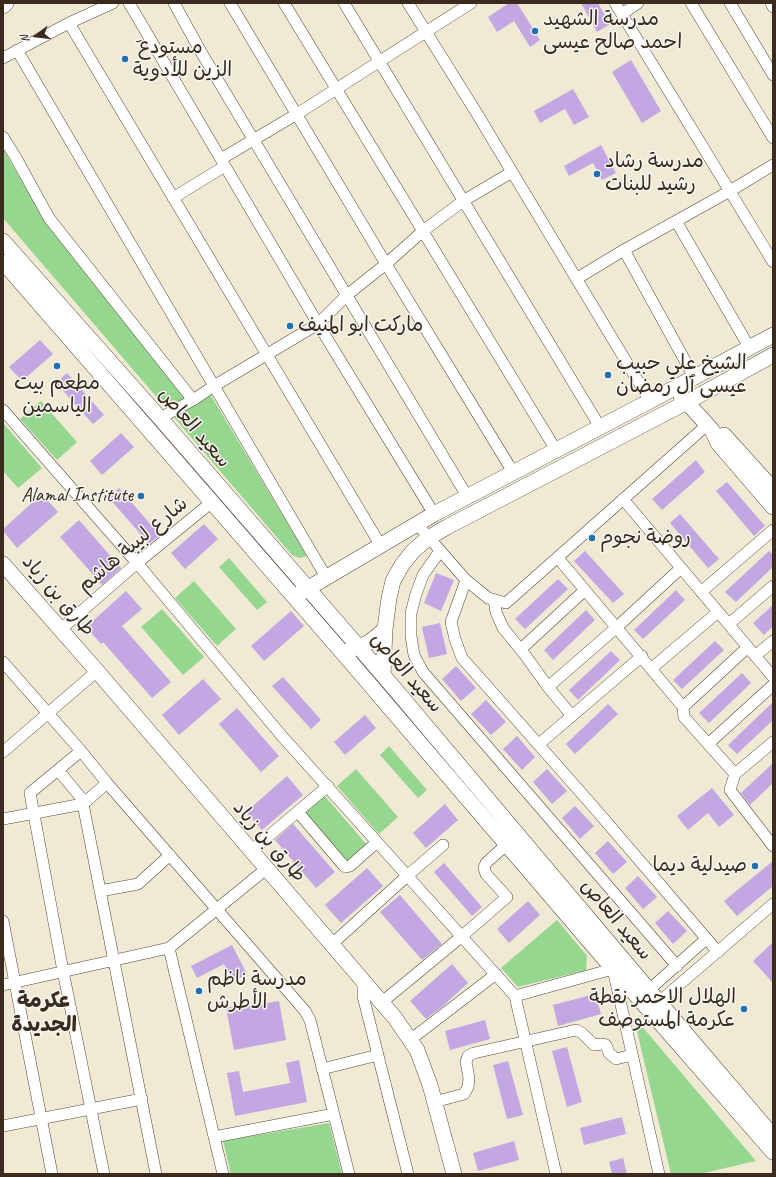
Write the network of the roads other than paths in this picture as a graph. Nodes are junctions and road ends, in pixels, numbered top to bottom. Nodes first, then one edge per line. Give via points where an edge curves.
1 (5, 3) edge
2 (113, 3) edge
3 (129, 3) edge
4 (174, 3) edge
5 (230, 3) edge
6 (284, 3) edge
7 (344, 3) edge
8 (408, 3) edge
9 (472, 3) edge
10 (615, 3) edge
11 (638, 3) edge
12 (691, 3) edge
13 (730, 3) edge
14 (771, 3) edge
15 (3, 5) edge
16 (773, 7) edge
17 (622, 14) junction
18 (69, 23) junction
19 (426, 32) junction
20 (17, 50) junction
21 (3, 58) edge
22 (380, 62) junction
23 (773, 75) edge
24 (336, 90) junction
25 (297, 114) junction
26 (3, 137) edge
27 (773, 138) edge
28 (254, 140) junction
29 (223, 163) junction
30 (773, 165) edge
31 (512, 172) junction
32 (730, 191) junction
33 (173, 198) junction
34 (463, 201) junction
35 (676, 221) junction
36 (423, 231) junction
37 (3, 241) edge
38 (624, 250) junction
39 (3, 262) edge
40 (773, 262) edge
41 (386, 264) junction
42 (576, 279) junction
43 (347, 295) junction
44 (318, 324) junction
45 (773, 335) edge
46 (750, 347) junction
47 (266, 355) junction
48 (773, 355) edge
49 (694, 377) junction
50 (214, 386) junction
51 (675, 388) junction
52 (193, 400) junction
53 (650, 401) junction
54 (687, 402) junction
55 (3, 410) edge
56 (160, 418) junction
57 (600, 427) junction
58 (710, 428) junction
59 (556, 450) junction
60 (513, 472) junction
61 (773, 489) edge
62 (467, 496) junction
63 (623, 499) junction
64 (212, 502) junction
65 (773, 507) edge
66 (434, 514) junction
67 (417, 524) junction
68 (773, 530) edge
69 (428, 538) junction
70 (381, 546) junction
71 (440, 551) junction
72 (558, 558) junction
73 (137, 563) junction
74 (3, 564) edge
75 (681, 568) junction
76 (326, 577) junction
77 (466, 580) junction
78 (773, 586) edge
79 (307, 589) junction
80 (585, 590) junction
81 (701, 592) junction
82 (294, 597) junction
83 (494, 600) junction
84 (718, 612) junction
85 (729, 624) junction
86 (617, 627) junction
87 (385, 629) junction
88 (60, 630) junction
89 (773, 641) edge
90 (748, 647) junction
91 (359, 648) junction
92 (520, 649) junction
93 (342, 652) junction
94 (642, 656) junction
95 (756, 656) junction
96 (3, 662) edge
97 (652, 668) junction
98 (97, 670) junction
99 (383, 675) junction
100 (773, 677) edge
101 (773, 685) edge
102 (548, 687) junction
103 (683, 707) junction
104 (48, 712) junction
105 (572, 716) junction
106 (773, 742) edge
107 (539, 744) junction
108 (708, 744) junction
109 (4, 749) edge
110 (82, 751) junction
111 (58, 770) junction
112 (735, 774) junction
113 (107, 783) junction
114 (328, 786) junction
115 (83, 804) junction
116 (298, 812) junction
117 (34, 813) junction
118 (3, 819) edge
119 (377, 842) junction
120 (506, 844) junction
121 (443, 845) dead end
122 (773, 846) edge
123 (251, 851) junction
124 (170, 855) junction
125 (266, 869) junction
126 (407, 876) junction
127 (100, 891) junction
128 (773, 904) edge
129 (216, 910) junction
130 (3, 921) edge
131 (461, 937) junction
132 (706, 939) junction
133 (331, 945) junction
134 (169, 948) junction
135 (718, 952) junction
136 (114, 960) junction
137 (677, 966) junction
138 (613, 969) junction
139 (64, 971) junction
140 (496, 974) junction
141 (363, 981) junction
142 (15, 982) junction
143 (3, 985) edge
144 (649, 990) junction
145 (515, 996) junction
146 (659, 1002) junction
147 (381, 1003) junction
148 (410, 1040) junction
149 (526, 1042) junction
150 (378, 1055) junction
151 (632, 1055) junction
152 (322, 1069) junction
153 (142, 1098) junction
154 (434, 1102) junction
155 (92, 1108) junction
156 (334, 1114) junction
157 (42, 1118) junction
158 (3, 1126) edge
159 (773, 1136) edge
160 (214, 1137) junction
161 (773, 1152) edge
162 (52, 1174) edge
163 (104, 1174) edge
164 (156, 1174) edge
165 (223, 1174) edge
166 (349, 1174) edge
167 (408, 1174) edge
168 (454, 1174) edge
169 (556, 1174) edge
170 (659, 1174) edge

1 - 15 main road
2 - 18 street
3 - 29 street
4 - 28 street
5 - 25 street
6 - 24 street
7 - 22 street
8 - 19 street
9 - 19 street
10 - 17 street
11 - 17 street
12 - 27 street
13 - 23 street
14 - 16 street
17 - 32 street
18 - 20 street
18 - 33 street
19 - 22 street
19 - 31 street
20 - 21 street
20 - 50 street
22 - 24 street
22 - 34 street
24 - 25 street
24 - 36 street
25 - 28 street
25 - 41 street
26 - 52 street via 49,218
28 - 29 street
28 - 43 street
29 - 33 street
29 - 44 street
30 - 32 street
31 - 34 street
31 - 42 street
32 - 35 street
32 - 40 street
33 - 47 street
34 - 36 street
34 - 57 street
35 - 38 street
35 - 46 street
36 - 41 street
36 - 59 street
37 - 56 main road, سعيد العاص
38 - 42 street
38 - 49 street
39 - 64 main road
41 - 43 street
41 - 60 street
42 - 53 street
43 - 44 street
43 - 62 street
44 - 47 street
44 - 66 street
45 - 46 main road
46 - 49 main road
47 - 50 street
47 - 70 street
48 - 54 main road
49 - 51 main road
50 - 52 street
50 - 76 street
51 - 53 main road
51 - 54 main road
52 - 56 street
53 - 57 main road
54 - 58 main road
54 - 69 main road
55 - 73 street
56 - 79 main road, سعيد العاص
57 - 59 main road
58 - 61 main road via 725,436
58 - 63 street
58 - 65 main road via 718,443
59 - 60 main road
60 - 62 main road
62 - 66 main road
63 - 72 street
63 - 75 street
64 - 73 street, شارع لبيبة هاشم
64 - 82 main road
66 - 67 main road
67 - 69 street
67 - 70 main road
68 - 81 street
69 - 71 street
69 - 87 main road via 405,561 394,581
70 - 76 main road
71 - 77 street
71 - 137 street via 423,575 411,613 414,655 423,672
72 - 80 street
72 - 83 street via 506,603
73 - 88 street, شارع لبيبة هاشم
73 - 114 street via 281,735
74 - 88 main road, طارق بن زياد
75 - 81 street
75 - 86 street
76 - 79 main road
77 - 83 street
77 - 107 street via 451,622 462,658
78 - 85 street
79 - 82 main road
79 - 91 main road, سعيد العاص
80 - 86 street
80 - 92 street
81 - 84 street
82 - 93 main road
83 - 92 street via 503,628
84 - 85 street
84 - 97 street
85 - 90 street
86 - 94 street
86 - 102 street
87 - 91 main road
87 - 99 main road
88 - 98 main road, طارق بن زياد
89 - 95 street
90 - 95 street
90 - 103 street
91 - 93 main road
91 - 99 main road, سعيد العاص
92 - 102 street
93 - 120 main road
94 - 97 street
94 - 105 street
95 - 100 street
96 - 104 street
97 - 103 street
98 - 104 street
98 - 123 main road, طارق بن زياد
99 - 144 main road, سعيد العاص
101 - 108 street
102 - 105 street
103 - 108 street via 684,717
104 - 109 street
104 - 110 street
105 - 107 street
106 - 112 street
107 - 132 street
108 - 112 street
110 - 111 street
110 - 113 street
111 - 115 street via 82,799
111 - 117 street via 30,793
112 - 122 street via 730,790
113 - 115 street
113 - 124 street
114 - 116 street
114 - 119 street
115 - 117 street
115 - 127 street
116 - 119 street via 346,867
116 - 123 street
117 - 118 street
117 - 139 street
119 - 126 street
120 - 131 street via 484,868 486,874 507,897
120 - 138 main road
121 - 126 street
123 - 125 main road, طارق بن زياد
124 - 127 street via 138,884
124 - 129 street
125 - 129 street
125 - 133 main road, طارق بن زياد
126 - 131 street
126 - 133 street
127 - 136 street
128 - 135 street
129 - 134 street
129 - 152 street via 305,1011 310,1020
130 - 142 street
131 - 140 street
131 - 147 street
132 - 135 street
132 - 137 street
133 - 141 main road, طارق بن زياد
134 - 136 street
134 - 160 street
135 - 146 street
136 - 139 street
136 - 153 street
137 - 144 street
138 - 145 street
138 - 151 street
138 - 161 main road
139 - 142 street
139 - 155 street
140 - 145 street
140 - 148 street
141 - 147 main road, طارق بن زياد
141 - 150 street via 363,996
142 - 143 street
142 - 157 street
144 - 146 main road, سعيد العاص
145 - 149 street
146 - 159 main road, سعيد العاص
147 - 148 main road, طارق بن زياد
148 - 154 main road, طارق بن زياد via 417,1050
149 - 151 street via 576,1030 594,1045 606,1045 609,1053 616,1059
149 - 154 street via 468,1056 466,1062 469,1078 464,1094
149 - 169 street
150 - 152 street
150 - 167 street
151 - 170 street
152 - 156 street
153 - 155 street
153 - 164 street
154 - 168 main road, طارق بن زياد
155 - 157 street
155 - 163 street
156 - 160 street
156 - 166 street
157 - 158 street
157 - 162 street
160 - 165 street

